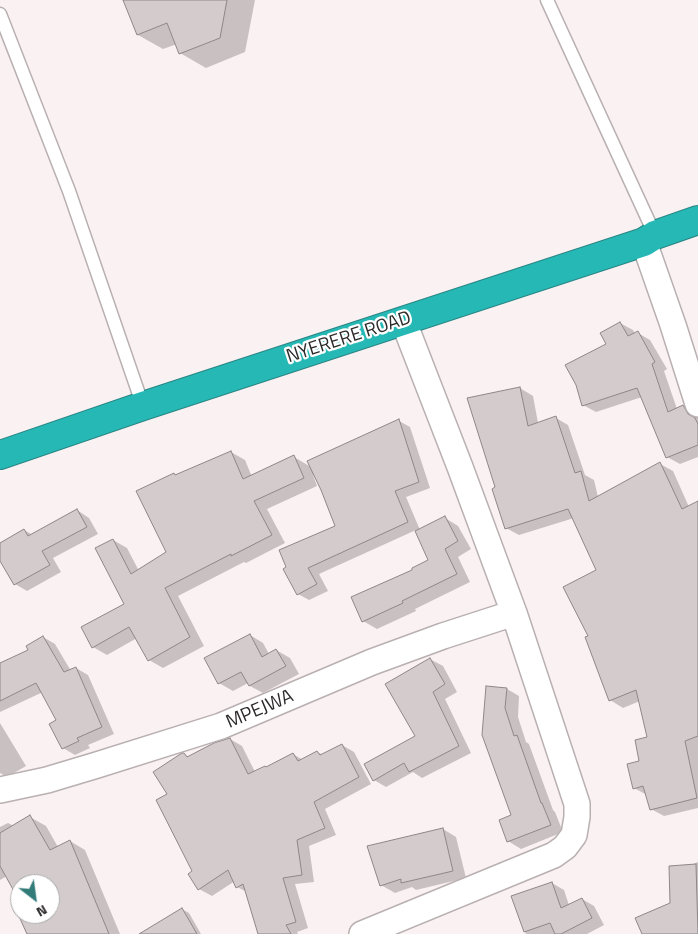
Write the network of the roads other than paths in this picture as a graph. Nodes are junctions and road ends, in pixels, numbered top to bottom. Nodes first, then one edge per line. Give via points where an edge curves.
1 (547, 0) edge
2 (0, 14) edge
3 (698, 220) edge
4 (649, 238) junction
5 (402, 320) junction
6 (698, 404) edge
7 (143, 406) junction
8 (0, 455) edge
9 (514, 613) junction
10 (0, 790) edge
11 (362, 934) edge

1 - 4 lane
2 - 7 lane via 69,191
3 - 4 highway, NYERERE ROAD
4 - 5 highway, NYERERE ROAD
4 - 6 street
5 - 7 highway, NYERERE ROAD
5 - 9 street
7 - 8 highway, NYERERE ROAD
9 - 10 street, MPEJWA via 372,662 221,726 47,780
9 - 11 street via 577,804 574,834 554,855

